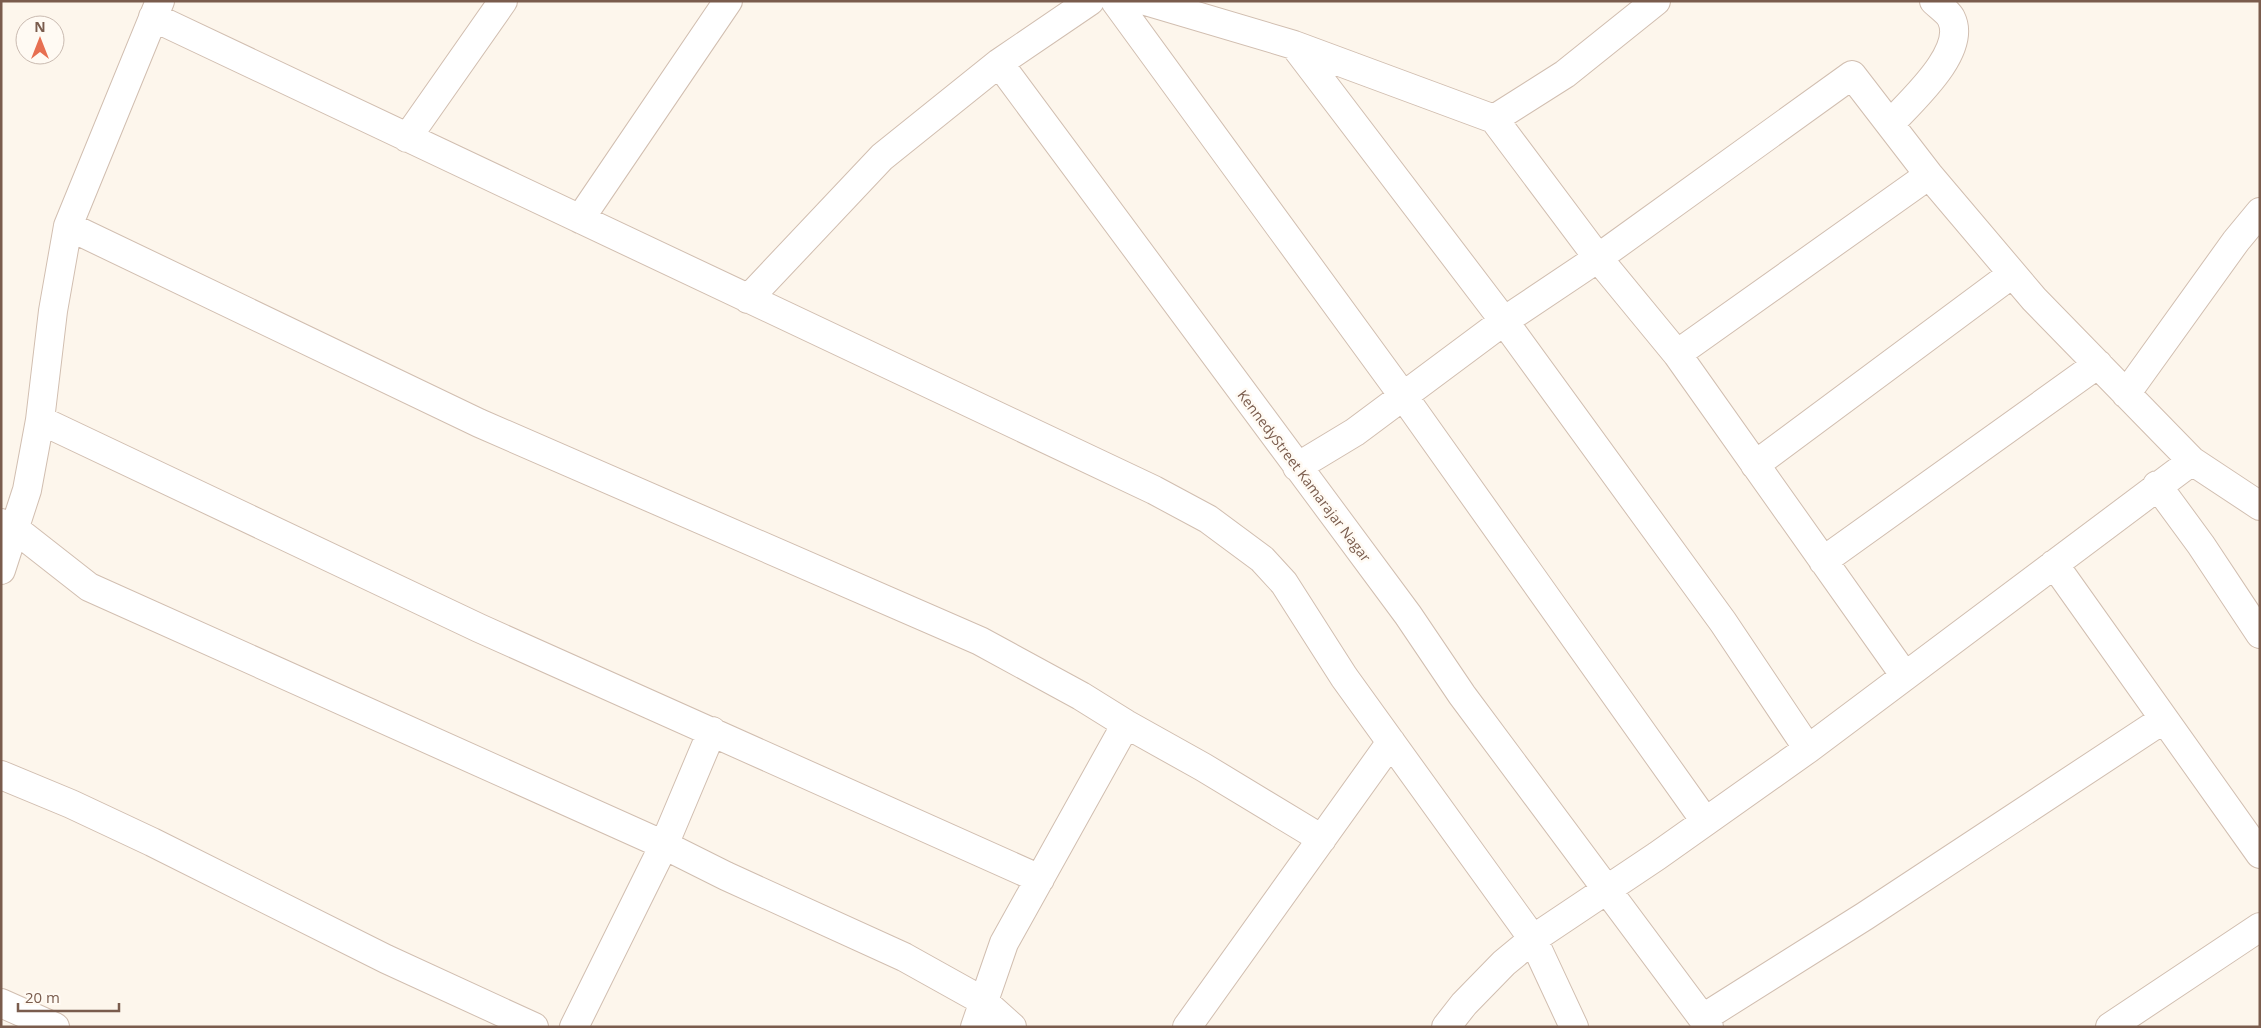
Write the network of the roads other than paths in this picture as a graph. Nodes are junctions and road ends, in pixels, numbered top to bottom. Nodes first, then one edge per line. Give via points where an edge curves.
1 (503, 1) edge
2 (728, 1) edge
3 (1090, 1) edge
4 (1115, 1) edge
5 (1146, 1) edge
6 (1656, 1) edge
7 (1934, 1) edge
8 (156, 9) edge
9 (1294, 45) junction
10 (999, 63) junction
11 (1494, 119) junction
12 (1890, 124) junction
13 (407, 138) junction
14 (1929, 175) junction
15 (2260, 212) edge
16 (580, 219) junction
17 (68, 226) junction
18 (1598, 258) junction
19 (2012, 274) junction
20 (748, 299) junction
21 (1504, 320) junction
22 (1677, 354) junction
23 (2098, 364) junction
24 (2126, 394) junction
25 (1404, 397) junction
26 (40, 420) junction
27 (2192, 461) junction
28 (1755, 464) junction
29 (1297, 467) junction
30 (2157, 485) junction
31 (2260, 506) edge
32 (8, 526) edge
33 (1823, 561) junction
34 (2054, 564) junction
35 (1, 570) edge
36 (2260, 634) edge
37 (1905, 676) junction
38 (2164, 719) junction
39 (1126, 724) junction
40 (712, 731) junction
41 (1391, 742) junction
42 (1808, 749) junction
43 (1, 775) edge
44 (1705, 821) junction
45 (1322, 839) junction
46 (664, 845) junction
47 (2260, 854) edge
48 (1040, 879) junction
49 (1607, 889) junction
50 (2260, 927) edge
51 (1533, 939) junction
52 (983, 1000) junction
53 (1, 1003) edge
54 (1706, 1022) edge
55 (55, 1027) edge
56 (534, 1027) edge
57 (574, 1027) edge
58 (975, 1027) edge
59 (1012, 1027) edge
60 (1187, 1027) edge
61 (1446, 1027) edge
62 (1574, 1027) edge
63 (2110, 1027) edge

1 - 13 street
2 - 16 street
3 - 10 street
4 - 25 street
5 - 9 street
6 - 11 street via 1565,74
7 - 12 street via 1951,17 1955,39 1946,61
8 - 13 street
8 - 17 street
9 - 11 street
9 - 21 street
10 - 20 street via 882,157
10 - 29 street, KennedyStreet Kamarajar Nagar
11 - 18 street
12 - 14 street
12 - 18 street via 1852,75
13 - 16 street
14 - 19 street
14 - 22 street
15 - 24 street
16 - 20 street
17 - 26 street via 53,311
17 - 39 street via 479,423 980,641
18 - 21 street
18 - 22 street
19 - 23 street
19 - 28 street
20 - 41 street via 1208,518 1262,559 1284,583 1344,677
21 - 25 street
21 - 42 street via 1722,622
22 - 28 street
23 - 24 street
23 - 33 street
24 - 27 street
25 - 29 street
25 - 44 street
26 - 32 street via 27,490
26 - 40 street via 479,628
27 - 30 street
27 - 31 street
28 - 33 street
29 - 49 street, KennedyStreet Kamarajar Nagar
30 - 34 street
30 - 36 street
32 - 35 street
32 - 46 street via 89,587
33 - 37 street
34 - 37 street
34 - 38 street
37 - 42 street
38 - 47 street
38 - 54 street
39 - 45 street
39 - 48 street
40 - 46 street
40 - 48 street
41 - 45 street
41 - 51 street
42 - 44 street
43 - 56 street via 134,834 386,960
44 - 49 street
45 - 60 street
46 - 52 street via 904,957
46 - 57 street
48 - 52 street via 1004,943
49 - 51 street
49 - 54 street, KennedyStreet Kamarajar Nagar
50 - 63 street
51 - 61 street via 1504,963
51 - 62 street
52 - 58 street
52 - 59 street
53 - 55 street

